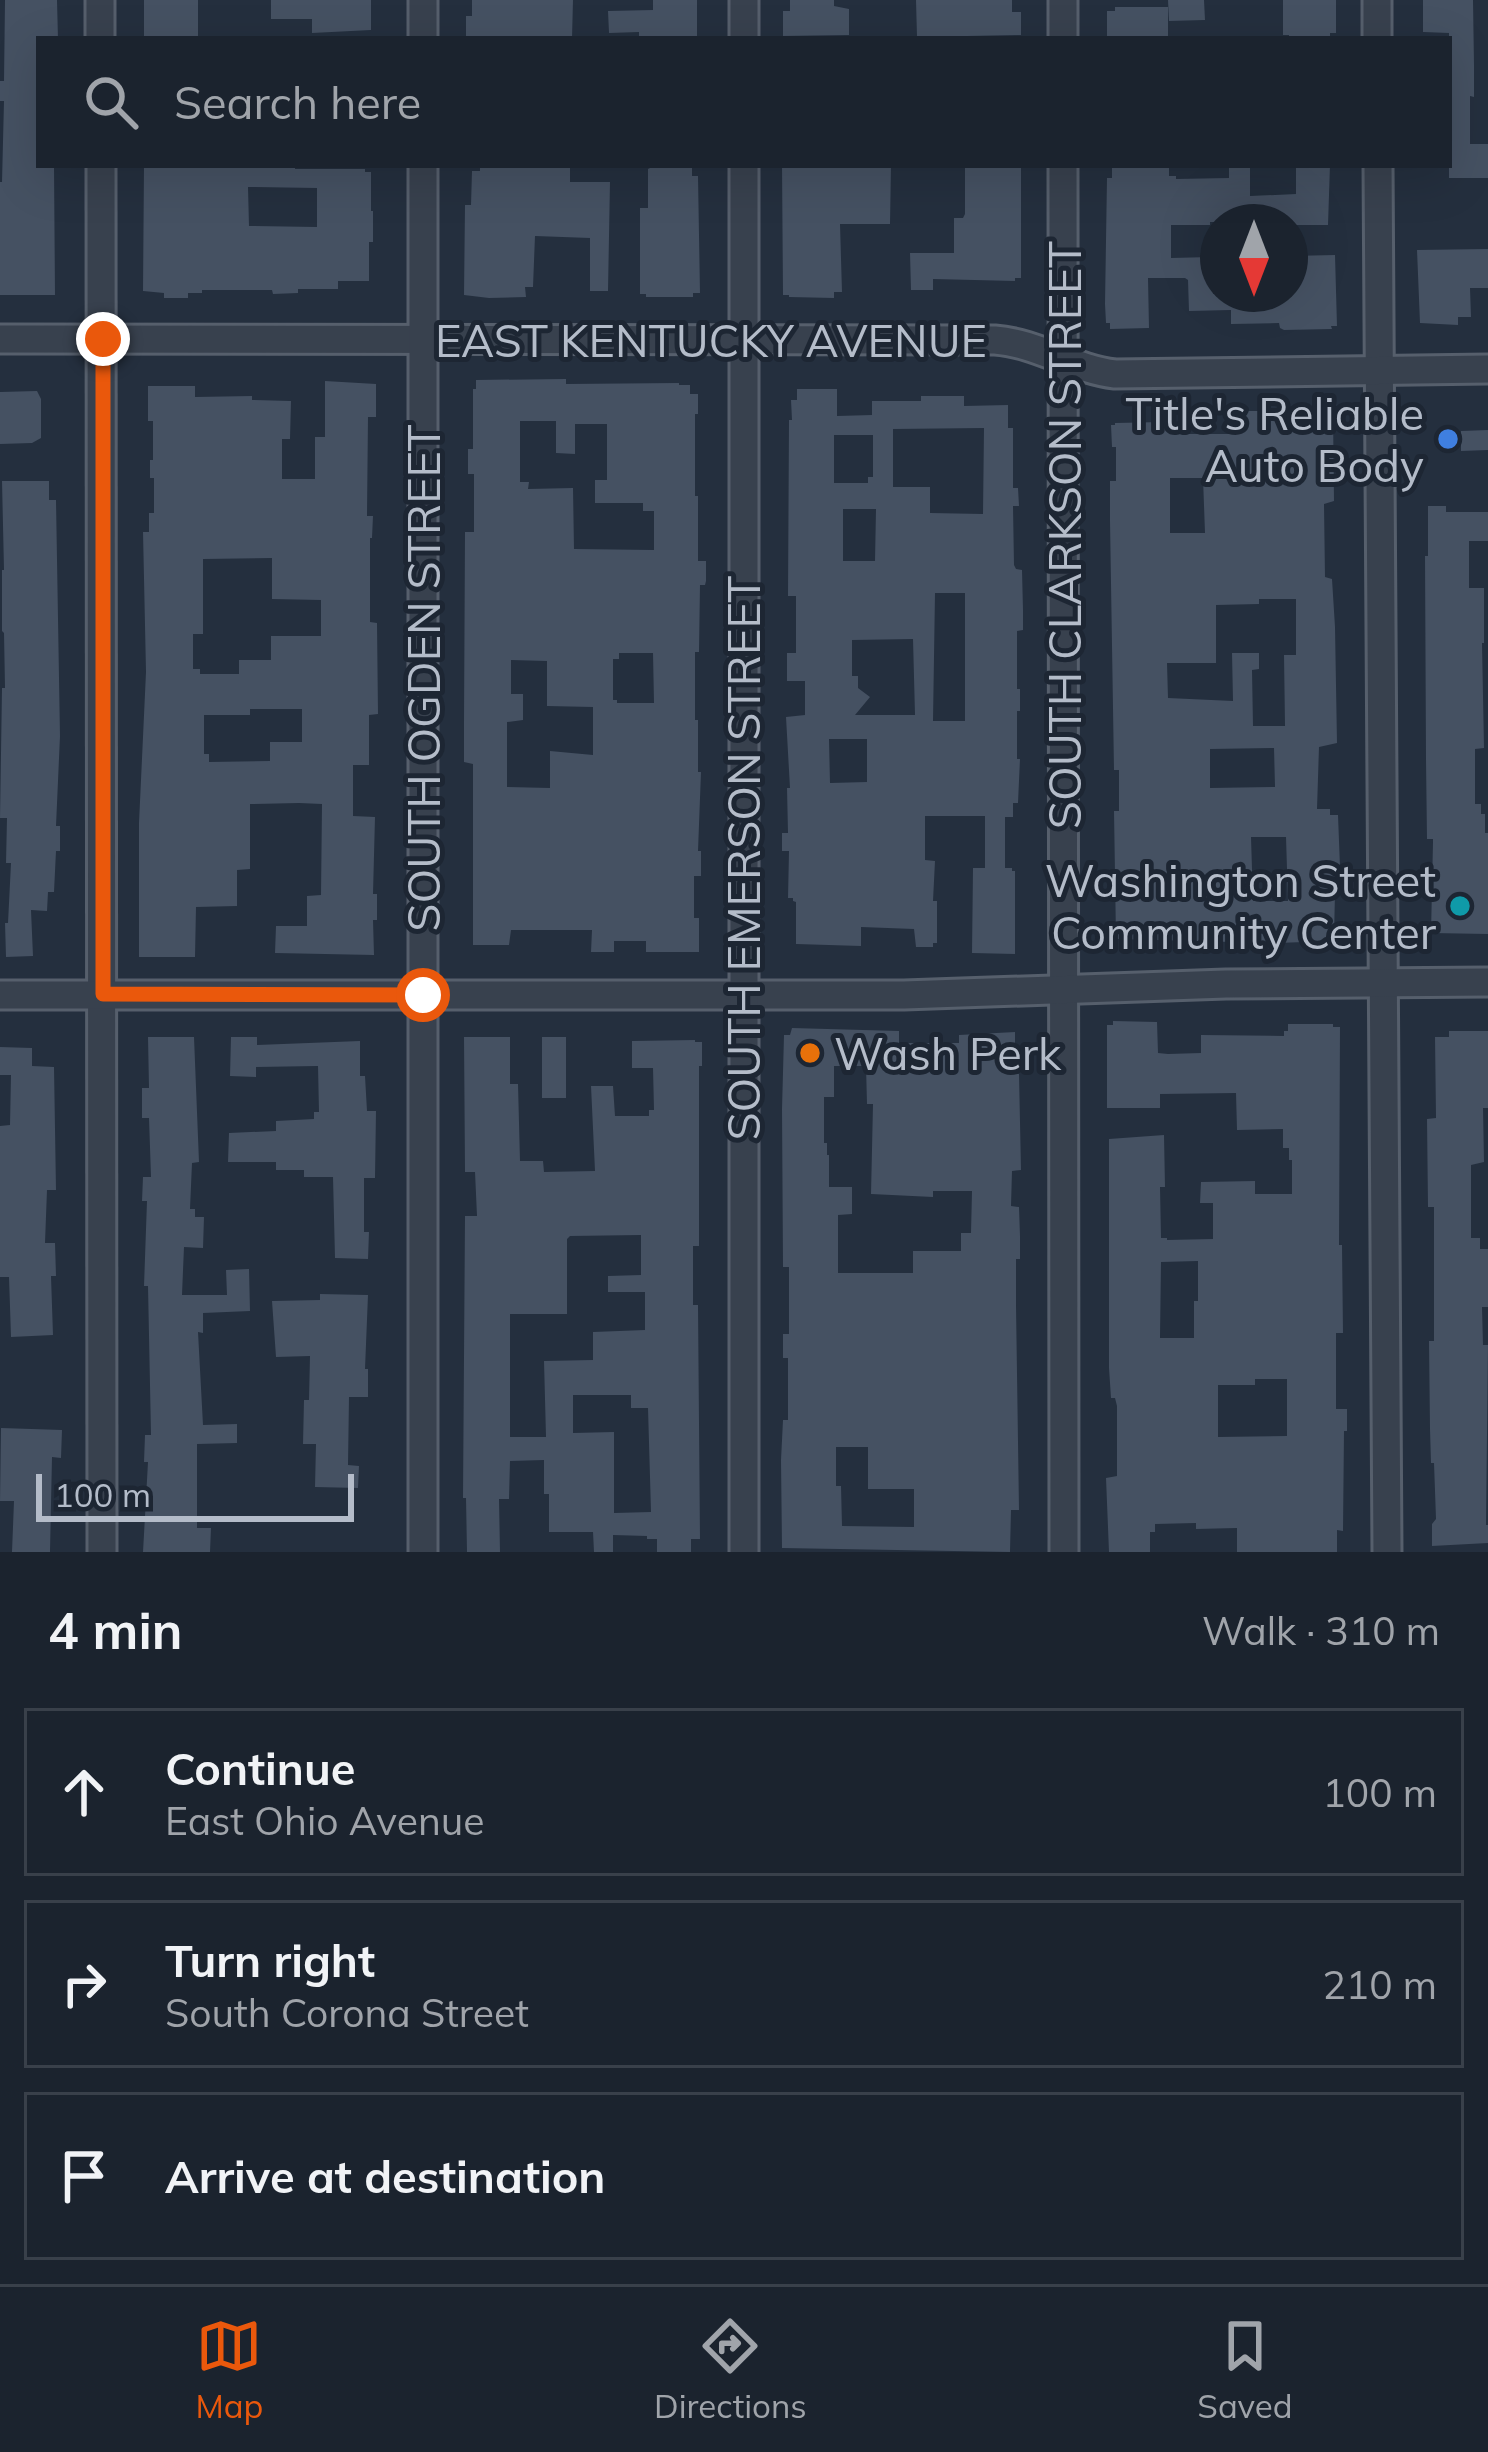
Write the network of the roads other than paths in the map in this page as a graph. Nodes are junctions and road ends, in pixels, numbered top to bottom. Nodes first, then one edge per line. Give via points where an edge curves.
1 (100, 0) edge
2 (423, 0) edge
3 (744, 0) edge
4 (1063, 0) edge
5 (1377, 0) edge
6 (100, 36) edge
7 (423, 36) edge
8 (744, 36) edge
9 (1063, 36) edge
10 (1377, 36) edge
11 (101, 168) edge
12 (423, 168) edge
13 (744, 168) edge
14 (1064, 168) edge
15 (1378, 168) edge
16 (0, 339) edge
17 (103, 339) junction
18 (423, 339) junction
19 (745, 341) junction
20 (1064, 361) junction
21 (1380, 369) junction
22 (1488, 369) edge
23 (1488, 982) edge
24 (1383, 983) junction
25 (1065, 990) junction
26 (103, 994) junction
27 (0, 995) edge
28 (423, 995) junction
29 (742, 996) junction
30 (102, 1552) edge
31 (423, 1552) edge
32 (744, 1552) edge
33 (1064, 1552) edge
34 (1387, 1552) edge

1 - 6 street
2 - 7 street
3 - 8 street
4 - 9 street
5 - 10 street
11 - 17 street
12 - 18 street, SOUTH OGDEN STREET
13 - 19 street, SOUTH EMERSON STREET
14 - 20 street, SOUTH CLARKSON STREET
15 - 21 street
16 - 17 street, EAST KENTUCKY AVENUE
17 - 18 street, EAST KENTUCKY AVENUE
17 - 26 street
18 - 19 street, EAST KENTUCKY AVENUE
18 - 28 street, SOUTH OGDEN STREET
19 - 20 street, EAST KENTUCKY AVENUE via 995,340
19 - 29 street, SOUTH EMERSON STREET
20 - 21 street, EAST KENTUCKY AVENUE via 1133,375
20 - 25 street, SOUTH CLARKSON STREET
21 - 22 street, EAST KENTUCKY AVENUE
21 - 24 street
23 - 24 street
24 - 25 street
24 - 34 street
25 - 29 street
25 - 33 street, SOUTH CLARKSON STREET
26 - 27 street
26 - 28 street
26 - 30 street
28 - 29 street
28 - 31 street, SOUTH OGDEN STREET
29 - 32 street, SOUTH EMERSON STREET

